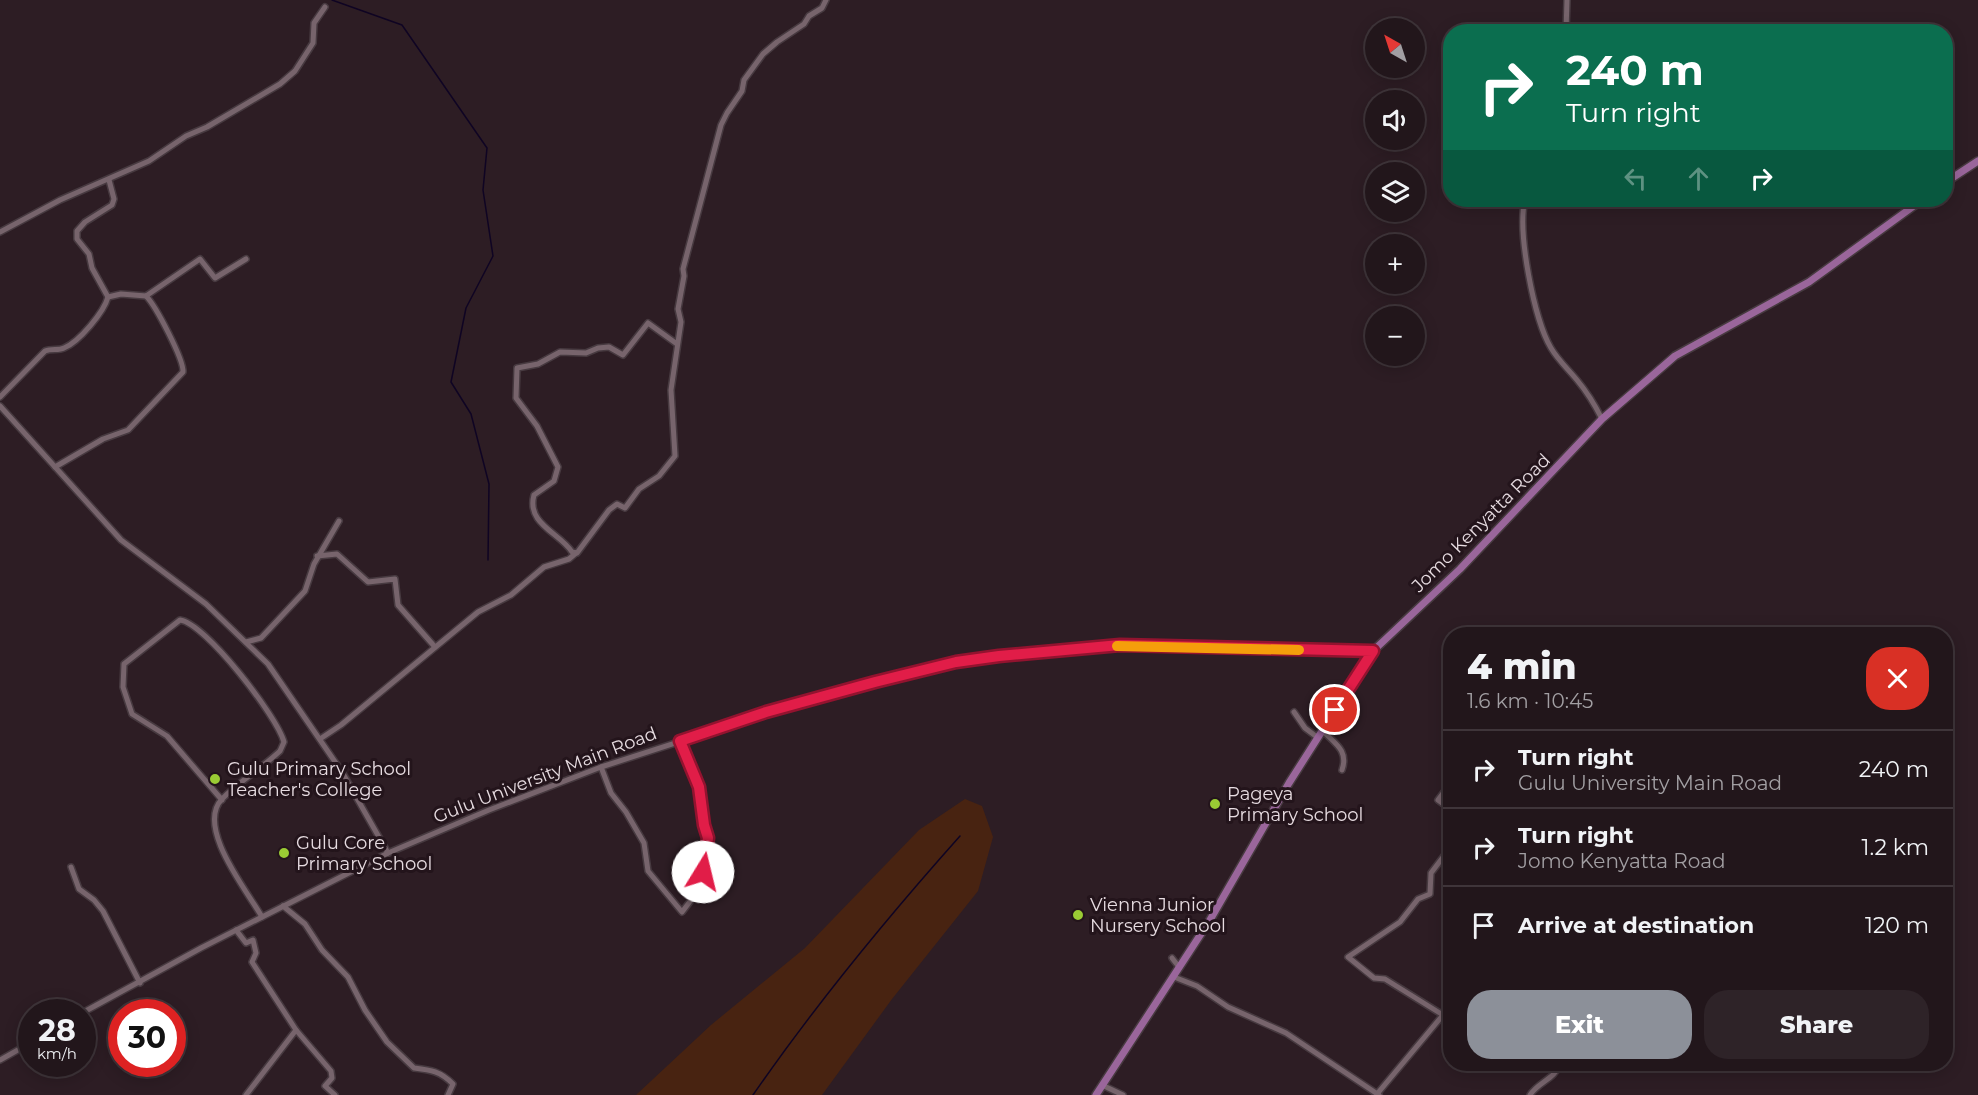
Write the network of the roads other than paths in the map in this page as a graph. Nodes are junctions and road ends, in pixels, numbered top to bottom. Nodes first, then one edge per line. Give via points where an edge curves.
1 (826, 0) edge
2 (1567, 0) edge
3 (325, 7) dead end
4 (1566, 24) edge
5 (1978, 161) edge
6 (1953, 177) edge
7 (109, 180) junction
8 (1524, 207) edge
9 (1912, 207) edge
10 (0, 232) edge
11 (246, 259) dead end
12 (146, 296) junction
13 (108, 297) junction
14 (677, 344) junction
15 (0, 397) edge
16 (0, 406) edge
17 (1602, 419) junction
18 (55, 467) junction
19 (339, 521) dead end
20 (577, 553) junction
21 (317, 556) junction
22 (246, 642) junction
23 (435, 647) junction
24 (1373, 651) junction
25 (1293, 712) dead end
26 (1322, 730) junction
27 (1317, 737) junction
28 (320, 739) junction
29 (680, 741) junction
30 (602, 767) junction
31 (1342, 770) dead end
32 (222, 800) junction
33 (388, 853) junction
34 (1443, 858) edge
35 (71, 867) dead end
36 (283, 906) junction
37 (262, 917) junction
38 (236, 930) junction
39 (1172, 958) dead end
40 (1179, 967) junction
41 (1174, 977) junction
42 (140, 983) junction
43 (96, 1006) edge
44 (1443, 1015) edge
45 (1443, 1015) edge
46 (296, 1030) junction
47 (18, 1050) edge
48 (0, 1060) edge
49 (1556, 1071) edge
50 (1102, 1085) junction
51 (1378, 1094) edge
52 (246, 1095) edge
53 (334, 1095) edge
54 (448, 1095) edge
55 (1096, 1095) edge
56 (1124, 1095) edge
57 (1530, 1095) edge

1 - 14 street via 804,24 763,54 744,80 742,91 721,125 709,178 696,212 692,243 685,256
2 - 4 street
3 - 7 street via 314,23 313,44 295,71 280,84 149,161
5 - 6 main road
7 - 10 street via 60,200
7 - 13 street via 112,205 77,231 77,239 89,254
8 - 17 street via 1522,227 1531,282 1547,342 1589,395
9 - 17 main road, Jomo Kenyatta Road via 1809,282 1675,356
11 - 12 street via 215,279 200,259
12 - 13 street
12 - 18 street via 172,339 183,372 128,430 103,439
13 - 15 street via 96,319 79,336 63,349 45,351
14 - 20 street via 671,390 675,456 659,476 639,489 625,508 617,504 609,510
14 - 20 street via 648,323 623,356 609,347 586,353 560,352 538,364 517,368 516,398 537,426 558,467 554,481 534,495 532,504 543,528
16 - 18 street
17 - 24 main road, Jomo Kenyatta Road via 1460,569
18 - 22 street via 136,554 206,604
19 - 21 street
20 - 23 street via 544,567 511,596 478,612
21 - 22 street via 300,597 261,638
21 - 23 street via 337,554 368,582 395,579 398,605
22 - 28 street via 268,664
23 - 28 street
24 - 26 main road, Jomo Kenyatta Road
24 - 29 street, Gulu University Main Road via 1120,645 999,656 875,682
25 - 27 street
26 - 27 main road, Jomo Kenyatta Road
26 - 31 street via 1341,748 1345,760
27 - 40 main road, Jomo Kenyatta Road
28 - 33 street
29 - 30 street, Gulu University Main Road
29 - 30 street via 699,787 708,838 698,891 682,912 648,871 644,843 611,793
30 - 33 street, Gulu University Main Road
32 - 32 street via 280,751 284,742 232,663 196,628 180,620 124,664 127,701 135,716 171,740
32 - 37 street via 216,813 221,849
33 - 36 street, Gulu University Main Road
34 - 45 street via 1431,873 1430,894 1418,899 1400,922 1348,957 1374,978 1385,979
35 - 42 street via 80,890 103,910
36 - 37 street, Gulu University Main Road
36 - 54 street via 305,924 322,950 348,977 387,1042 414,1068 434,1069 453,1084
37 - 38 street, Gulu University Main Road
38 - 42 street, Gulu University Main Road
38 - 46 street via 246,943 253,940 256,953 252,962
39 - 40 street
40 - 41 main road, Jomo Kenyatta Road
41 - 50 main road, Jomo Kenyatta Road
41 - 51 street via 1286,1033
42 - 43 street, Gulu University Main Road
44 - 51 street
46 - 52 street
46 - 53 street via 331,1071 332,1078 326,1086
47 - 48 street
49 - 57 street via 1536,1085
50 - 55 main road, Jomo Kenyatta Road
50 - 56 street

